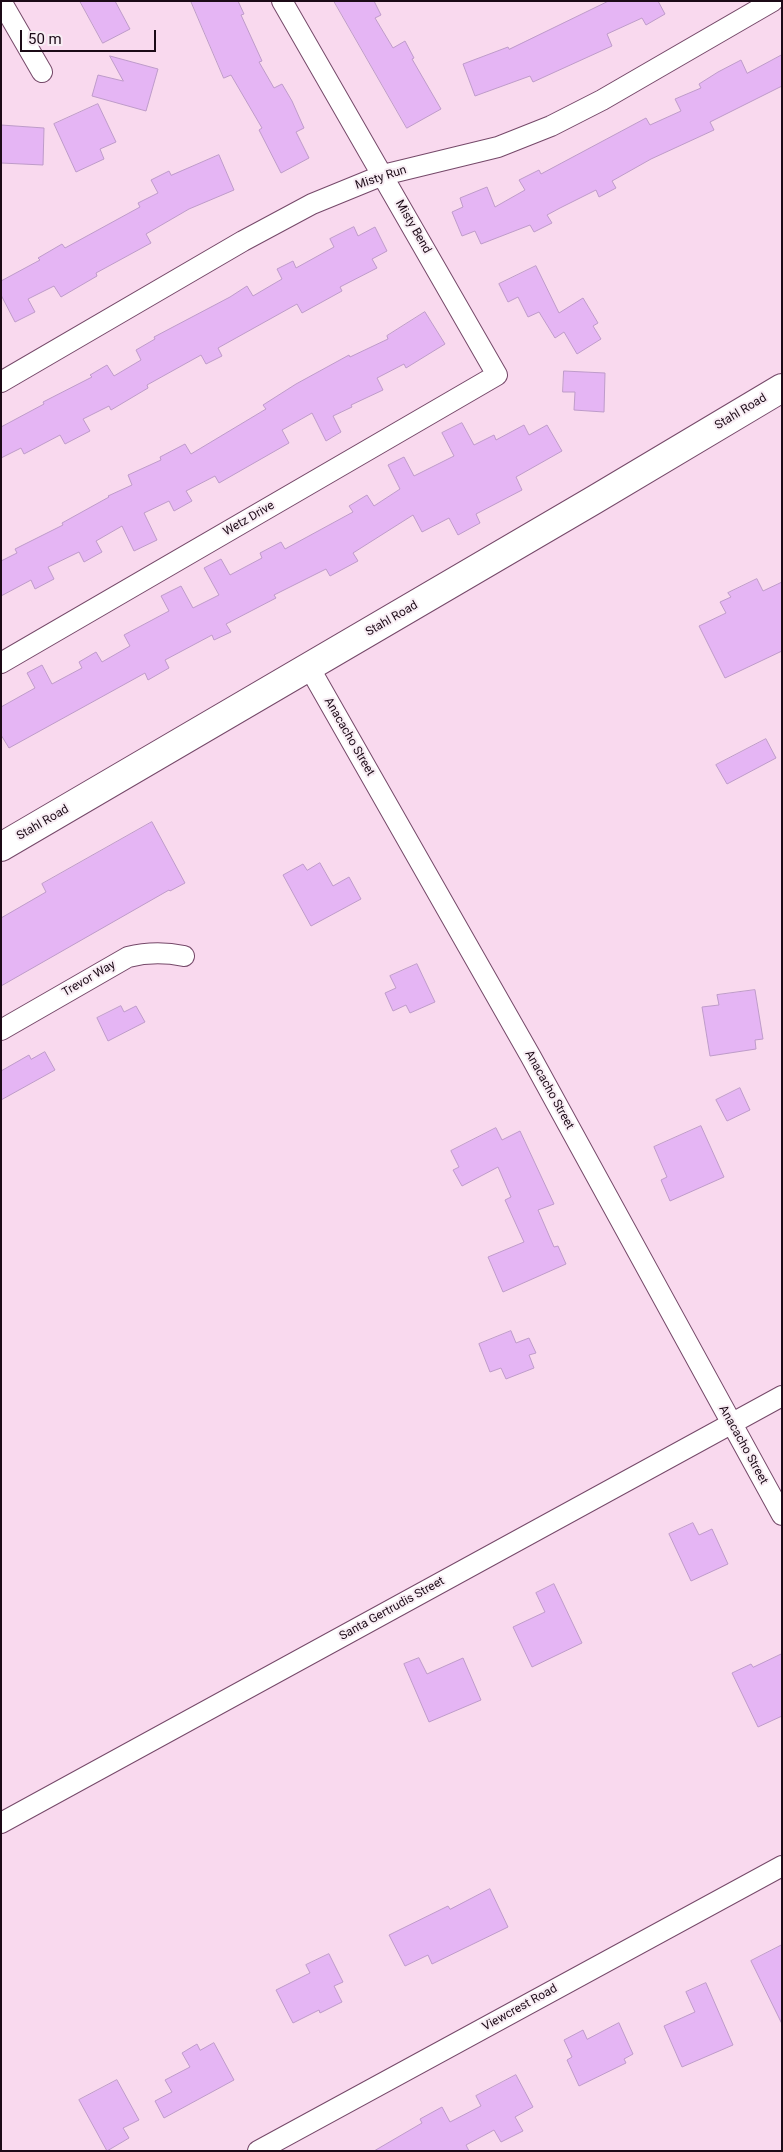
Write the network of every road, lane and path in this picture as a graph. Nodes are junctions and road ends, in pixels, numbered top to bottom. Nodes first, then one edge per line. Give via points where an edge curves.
1 (1, 1) edge
2 (282, 1) edge
3 (773, 1) edge
4 (42, 72) dead end
5 (383, 175) junction
6 (497, 375) joint
7 (1, 382) edge
8 (782, 388) edge
9 (1, 663) edge
10 (309, 668) junction
11 (1, 847) edge
12 (184, 956) dead end
13 (1, 1030) edge
14 (782, 1396) edge
15 (732, 1424) junction
16 (782, 1515) edge
17 (1, 1823) edge
18 (782, 1866) edge
19 (258, 2151) edge

1 - 4 street
2 - 5 street, Misty Bend
3 - 5 street, Misty Run via 551,126 498,147
5 - 6 street, Misty Bend
5 - 7 street, Misty Run via 312,204 243,241
6 - 9 street, Wetz Drive
8 - 10 street, Stahl Road
10 - 11 street, Stahl Road
10 - 15 street, Anacacho Street via 531,1057
12 - 13 street, Trevor Way via 162,952 128,957
14 - 15 street, Santa Gertrudis Street
15 - 16 street, Anacacho Street
15 - 17 street, Santa Gertrudis Street
18 - 19 street, Viewcrest Road

